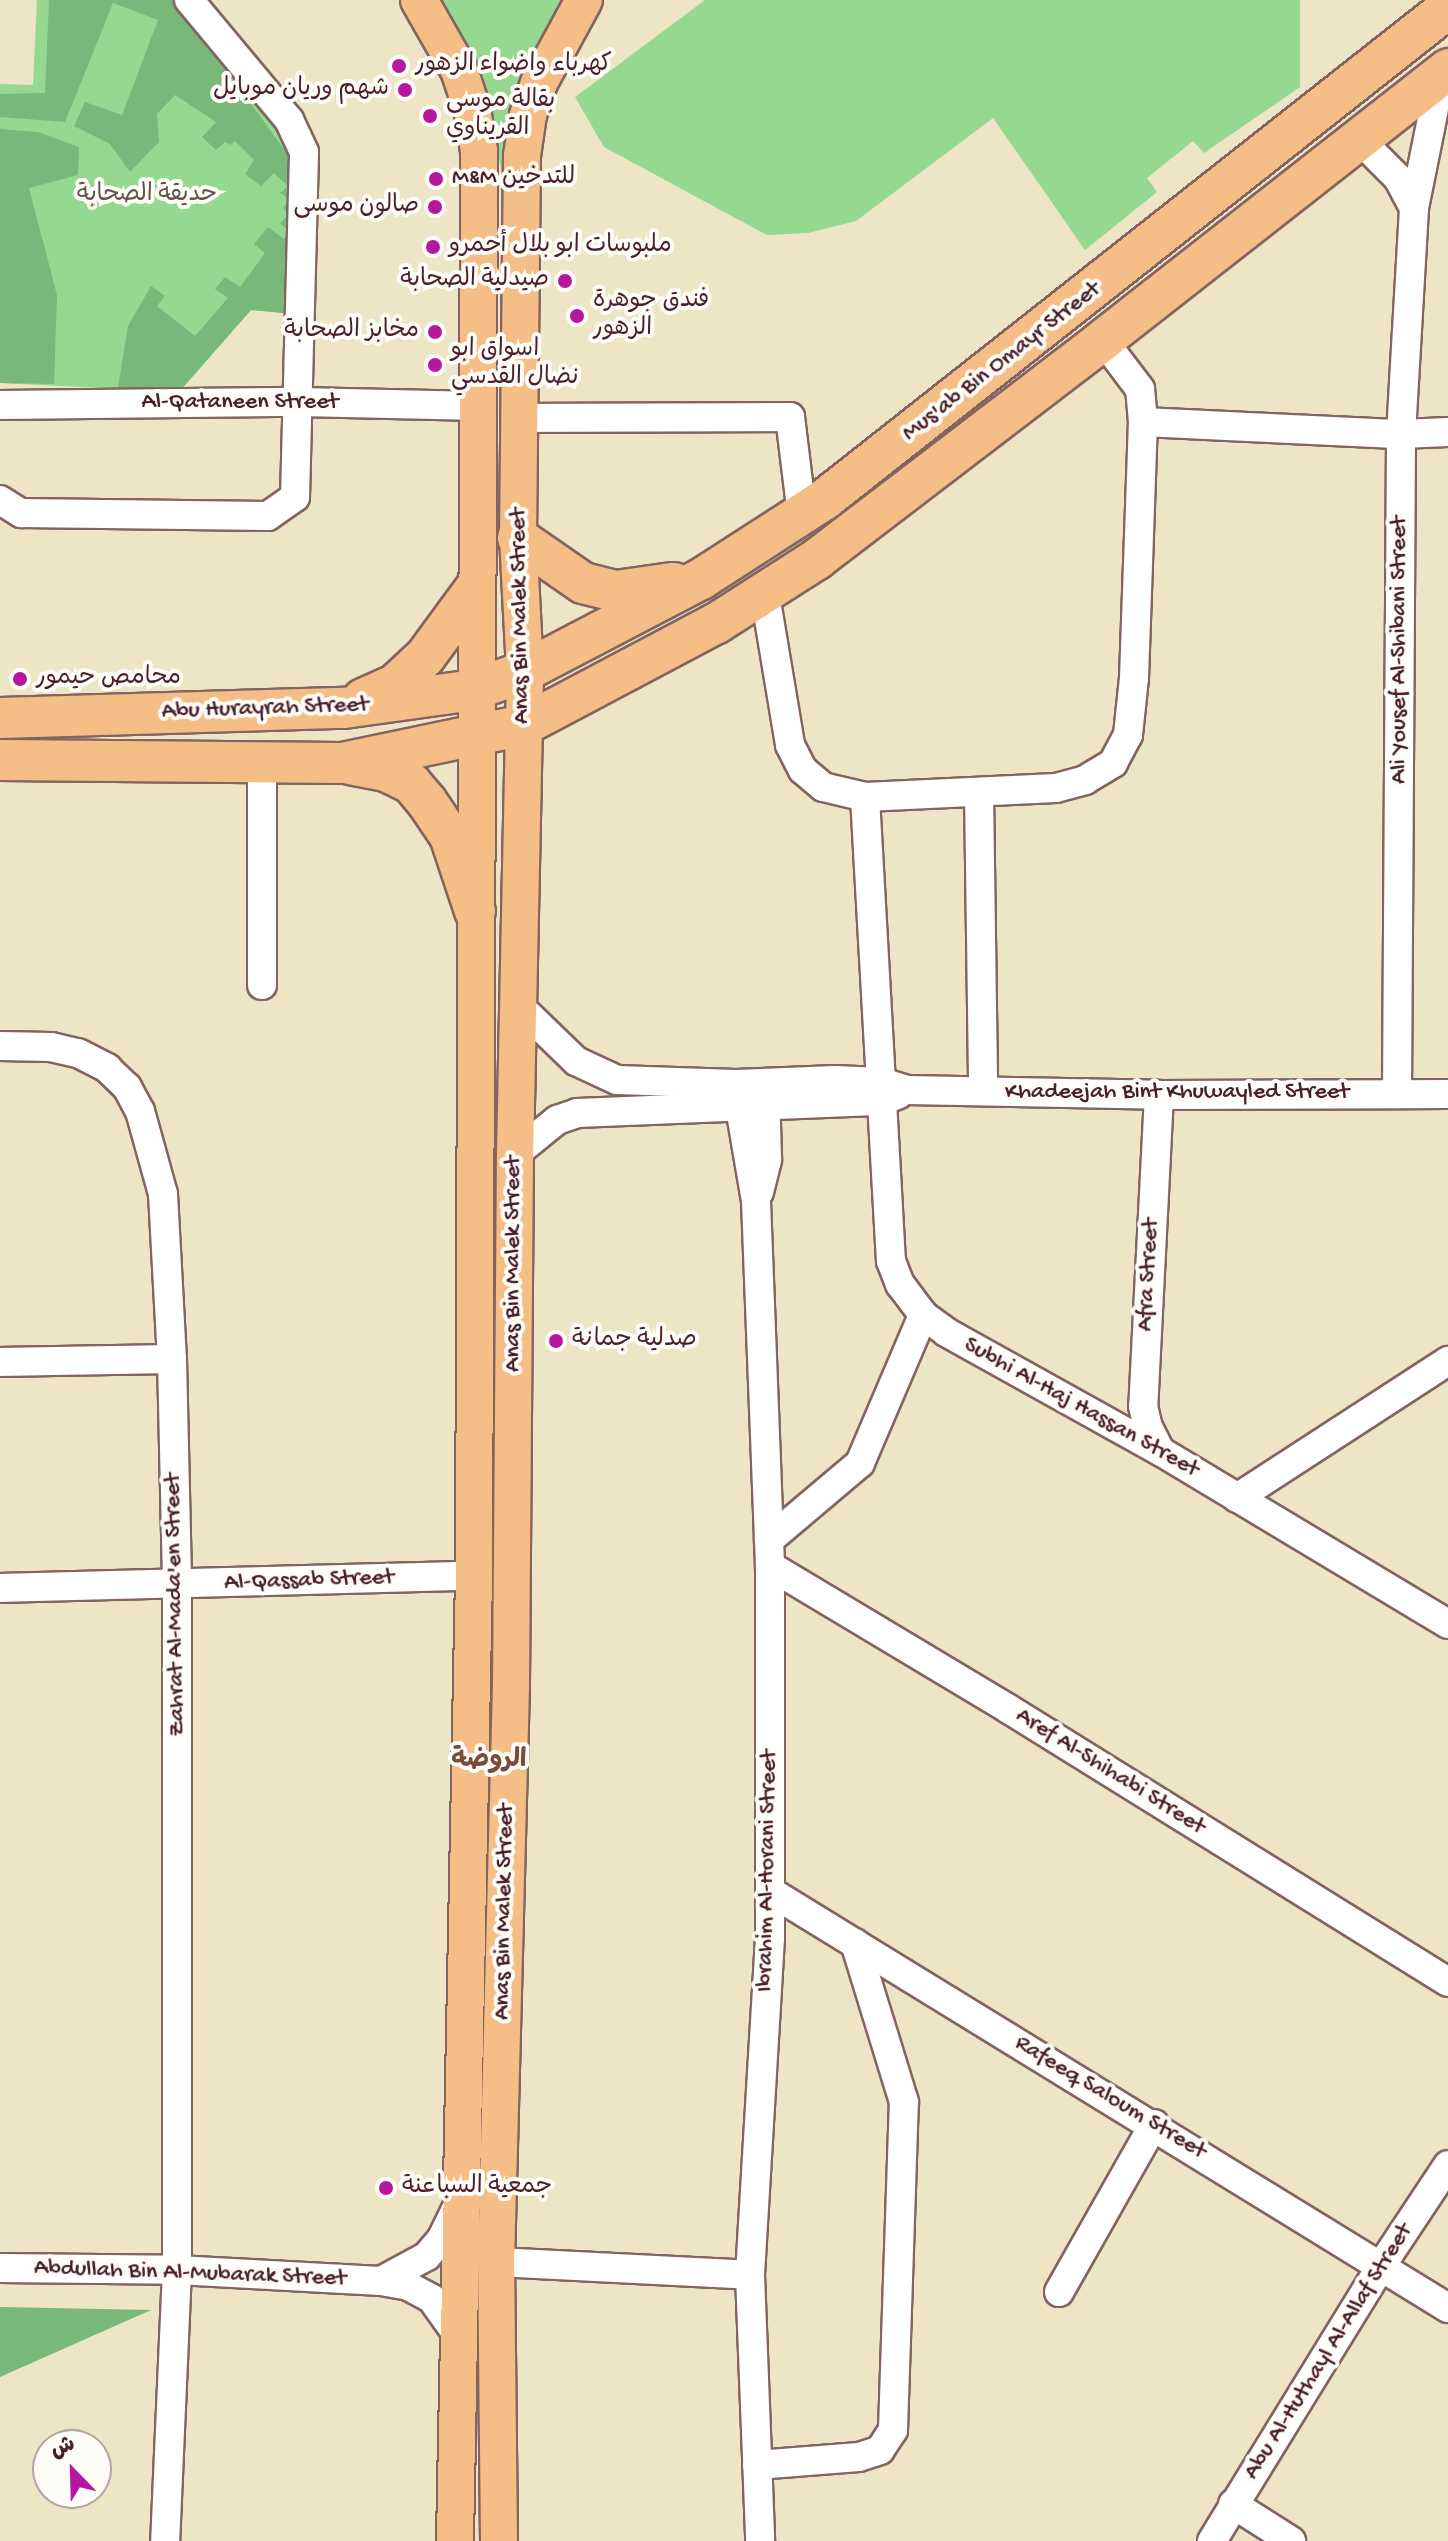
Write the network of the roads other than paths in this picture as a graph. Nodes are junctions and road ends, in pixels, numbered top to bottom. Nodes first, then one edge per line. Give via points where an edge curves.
1 (189, 0) edge
2 (419, 0) edge
3 (584, 0) edge
4 (1435, 10) edge
5 (1445, 72) edge
6 (1358, 138) junction
7 (1414, 208) junction
8 (1103, 340) junction
9 (300, 402) junction
10 (0, 405) edge
11 (479, 406) junction
12 (518, 418) junction
13 (1143, 422) junction
14 (1448, 432) edge
15 (1401, 434) junction
16 (0, 500) edge
17 (802, 515) junction
18 (518, 538) junction
19 (701, 579) junction
20 (475, 589) junction
21 (765, 595) junction
22 (525, 671) junction
23 (474, 690) junction
24 (344, 708) junction
25 (0, 718) edge
26 (524, 725) junction
27 (476, 736) junction
28 (0, 760) edge
29 (262, 762) junction
30 (342, 763) junction
31 (979, 792) junction
32 (865, 797) junction
33 (475, 911) junction
34 (262, 985) dead end
35 (518, 1005) junction
36 (0, 1046) edge
37 (890, 1091) junction
38 (983, 1091) junction
39 (1397, 1093) junction
40 (1448, 1094) edge
41 (737, 1095) junction
42 (765, 1095) junction
43 (1159, 1095) junction
44 (515, 1154) junction
45 (756, 1201) junction
46 (923, 1315) junction
47 (172, 1359) junction
48 (1448, 1361) edge
49 (0, 1362) edge
50 (1160, 1451) junction
51 (1237, 1498) junction
52 (770, 1553) junction
53 (474, 1576) junction
54 (177, 1585) junction
55 (0, 1588) edge
56 (1448, 1624) edge
57 (771, 1892) junction
58 (855, 1943) junction
59 (1448, 1982) edge
60 (1154, 2124) junction
61 (1448, 2165) edge
62 (461, 2200) junction
63 (496, 2262) junction
64 (1381, 2266) junction
65 (0, 2268) edge
66 (177, 2270) junction
67 (750, 2275) junction
68 (381, 2281) junction
69 (1059, 2292) dead end
70 (1448, 2308) edge
71 (457, 2334) junction
72 (757, 2465) junction
73 (1233, 2504) junction
74 (165, 2541) edge
75 (455, 2541) edge
76 (499, 2541) edge
77 (760, 2541) edge
78 (1212, 2541) edge
79 (1291, 2541) edge

1 - 9 street via 289,120 304,152
2 - 11 main road, Anas Bin Malek Street via 459,70 479,151
3 - 12 main road, Anas Bin Malek Street via 560,39 528,115 522,156
4 - 17 highway, Mus'ab Bin Omayr Street via 1048,327
5 - 6 highway, Mus'ab Bin Omayr Street
5 - 7 street, Ali Yousef Al-Shibani Street
6 - 7 street via 1383,159
6 - 8 highway, Mus'ab Bin Omayr Street
7 - 15 street, Ali Yousef Al-Shibani Street
8 - 13 street via 1140,389
8 - 21 highway, Mus'ab Bin Omayr Street
9 - 10 street, Al-Qataneen Street
9 - 11 street, Al-Qataneen Street
9 - 16 street via 295,497 268,516 21,513
11 - 20 main road, Anas Bin Malek Street
12 - 17 street via 790,417
12 - 18 main road, Anas Bin Malek Street
13 - 15 street
13 - 31 street via 1128,735 1113,763 1085,780 1056,788
14 - 15 street
15 - 39 street, Ali Yousef Al-Shibani Street
17 - 19 highway, Mus'ab Bin Omayr Street
18 - 19 highway via 583,583 616,591
18 - 22 main road, Anas Bin Malek Street
19 - 22 highway, Mus'ab Bin Omayr Street
20 - 23 main road, Anas Bin Malek Street
20 - 24 highway via 425,657 396,684
21 - 26 highway, Mus'ab Bin Omayr Street
21 - 32 street via 790,745 803,770 823,787
22 - 23 highway, Abu Hurayrah Street
22 - 26 main road, Anas Bin Malek Street
23 - 24 highway, Abu Hurayrah Street
23 - 27 main road, Anas Bin Malek Street
24 - 25 highway, Abu Hurayrah Street
26 - 27 highway, Abu Hurayrah Street
26 - 35 main road, Anas Bin Malek Street
27 - 30 highway, Abu Hurayrah Street
27 - 33 main road, Anas Bin Malek Street
28 - 29 highway, Abu Hurayrah Street
29 - 30 highway, Abu Hurayrah Street
29 - 34 street
30 - 33 highway via 386,771 411,783 450,836
31 - 32 street
31 - 38 street
32 - 37 street, Subhi Al-Haj Hassan Street
33 - 53 main road, Anas Bin Malek Street
35 - 41 street, Khadeejah Bint Khuwayled Street via 595,1073
35 - 44 main road, Anas Bin Malek Street
36 - 47 street, Zahrat Al-Mada'en Street via 78,1053 107,1068 127,1087 140,1111 163,1194
37 - 38 street, Khadeejah Bint Khuwayled Street
37 - 42 street, Khadeejah Bint Khuwayled Street
37 - 46 street, Subhi Al-Haj Hassan Street via 891,1261
38 - 43 street, Khadeejah Bint Khuwayled Street
39 - 40 street, Khadeejah Bint Khuwayled Street
39 - 43 street, Khadeejah Bint Khuwayled Street
41 - 42 street, Khadeejah Bint Khuwayled Street
41 - 44 street, Khadeejah Bint Khuwayled Street via 577,1113 557,1120
41 - 45 street, Ibrahim Al-Horani Street
42 - 45 street, Ibrahim Al-Horani Street via 767,1159
43 - 50 street, Afra Street via 1143,1406
44 - 63 main road, Anas Bin Malek Street via 511,1685
45 - 52 street, Ibrahim Al-Horani Street
46 - 50 street, Subhi Al-Haj Hassan Street
46 - 52 street via 860,1463
47 - 49 street
47 - 54 street, Zahrat Al-Mada'en Street
48 - 51 street
50 - 51 street, Subhi Al-Haj Hassan Street
51 - 56 street, Subhi Al-Haj Hassan Street
52 - 57 street, Ibrahim Al-Horani Street
52 - 59 street, Aref Al-Shihabi Street
53 - 54 street, Al-Qassab Street
53 - 62 main road, Anas Bin Malek Street
54 - 55 street, Al-Qassab Street
54 - 66 street, Zahrat Al-Mada'en Street
57 - 58 street, Rafeeq Saloum Street
57 - 67 street, Ibrahim Al-Horani Street
58 - 60 street, Rafeeq Saloum Street
58 - 72 street via 904,2102 893,2430 880,2450 859,2457
60 - 64 street, Rafeeq Saloum Street
60 - 69 street
61 - 64 street, Abu Al-Huthayl Al-Allaf Street
62 - 68 street, Abdullah Bin Al-Mubarak Street via 427,2256
62 - 71 main road, Anas Bin Malek Street
63 - 67 street
63 - 76 main road, Anas Bin Malek Street
64 - 70 street, Rafeeq Saloum Street
64 - 73 street, Abu Al-Huthayl Al-Allaf Street
65 - 66 street, Abdullah Bin Al-Mubarak Street
66 - 68 street, Abdullah Bin Al-Mubarak Street
66 - 74 street, Zahrat Al-Mada'en Street
67 - 72 street, Ibrahim Al-Horani Street
68 - 71 street, Abdullah Bin Al-Mubarak Street via 408,2286 432,2299
71 - 75 main road, Anas Bin Malek Street
72 - 77 street, Ibrahim Al-Horani Street
73 - 78 street, Abu Al-Huthayl Al-Allaf Street
73 - 79 street

